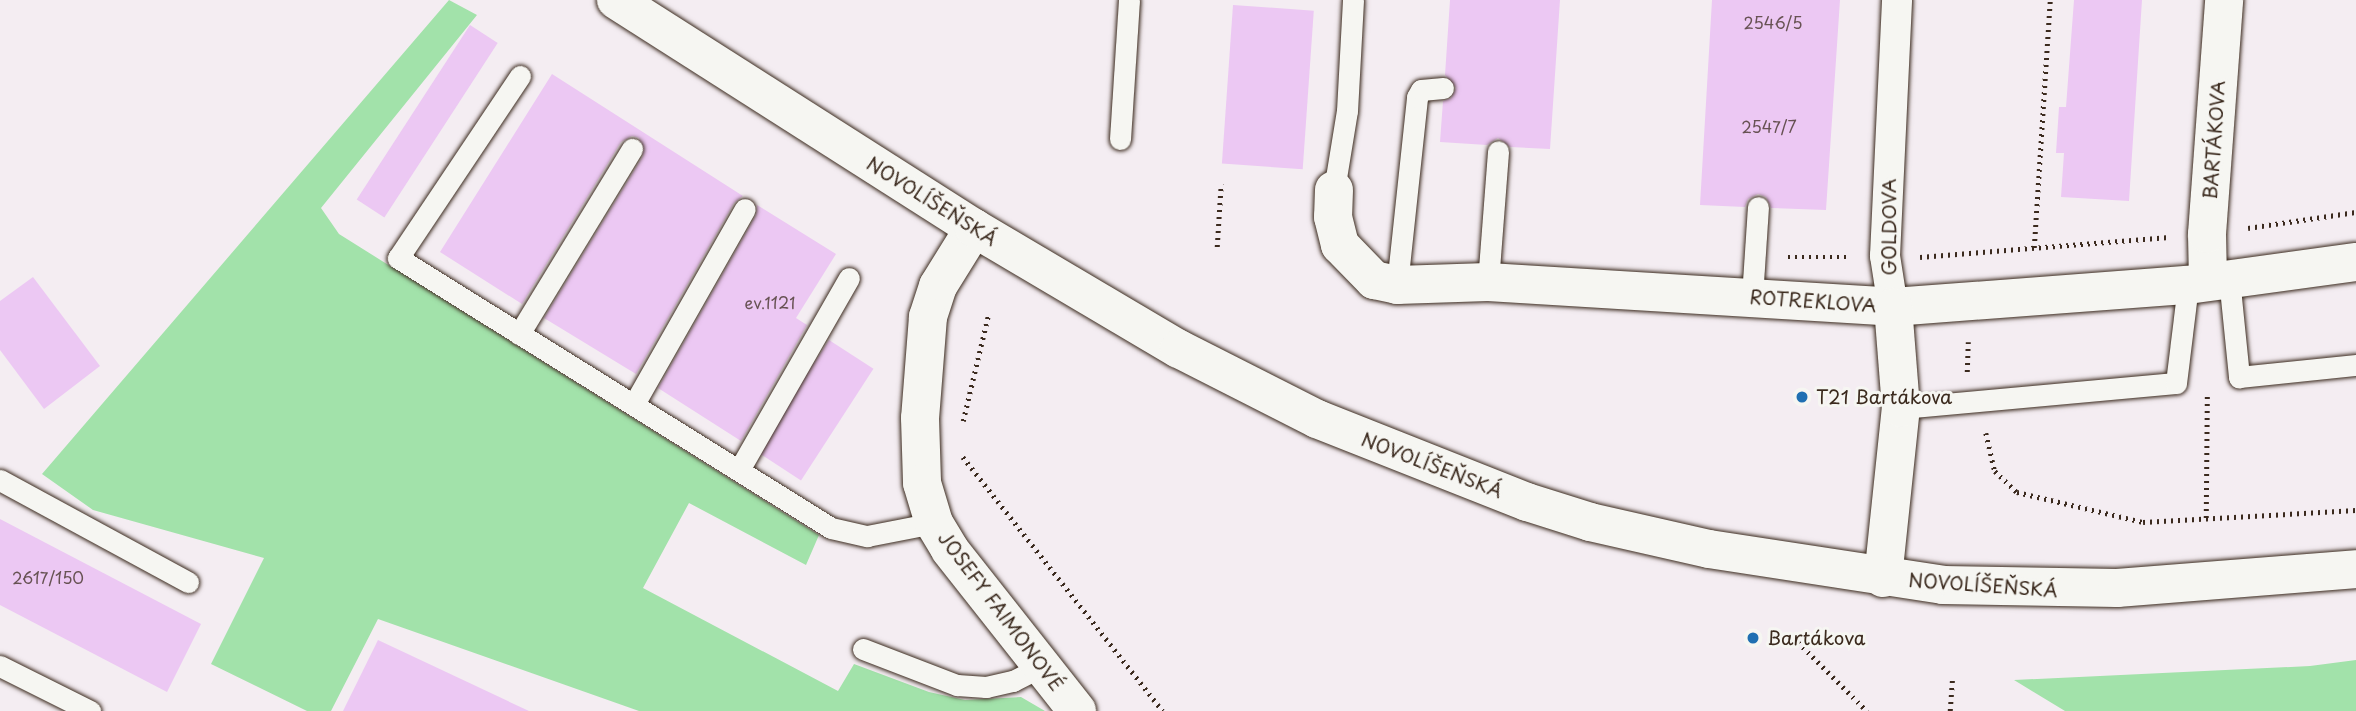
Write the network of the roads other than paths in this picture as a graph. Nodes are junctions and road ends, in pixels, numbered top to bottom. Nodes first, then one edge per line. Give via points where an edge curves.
1 (616, 0) edge
2 (1129, 0) edge
3 (1353, 0) edge
4 (1897, 0) edge
5 (2224, 0) edge
6 (520, 76) dead end
7 (1443, 88) dead end
8 (1120, 139) dead end
9 (632, 149) dead end
10 (1498, 151) dead end
11 (1334, 190) joint
12 (1758, 207) dead end
13 (745, 209) dead end
14 (974, 228) junction
15 (2356, 262) edge
16 (849, 278) dead end
17 (2208, 281) junction
18 (1488, 282) junction
19 (1397, 285) junction
20 (1752, 297) junction
21 (1893, 307) junction
22 (519, 334) junction
23 (2356, 365) edge
24 (634, 404) junction
25 (1901, 408) junction
26 (739, 470) junction
27 (0, 480) edge
28 (934, 523) junction
29 (2356, 569) edge
30 (1883, 578) junction
31 (188, 582) dead end
32 (863, 649) dead end
33 (0, 666) edge
34 (1042, 666) junction
35 (90, 711) edge
36 (1077, 711) edge

1 - 14 street, NOVOLÍŠEŇSKÁ
2 - 8 lane
3 - 11 lane via 1347,111
4 - 21 street, GOLDOVA via 1885,256
5 - 17 street, BARTÁKOVA via 2207,234
6 - 22 lane via 398,258
7 - 19 lane via 1422,90 1417,97
9 - 22 lane
10 - 18 lane
11 - 19 street, ROTREKLOVA via 1333,217 1340,245 1374,280
12 - 20 lane
13 - 24 lane
14 - 28 street, JOSEFY FAIMONOVÉ via 938,286 928,317 921,469
14 - 30 street, NOVOLÍŠEŇSKÁ via 1236,379 1317,419 1459,477 1590,522
15 - 17 street, ROTREKLOVA
16 - 26 lane
17 - 21 street, ROTREKLOVA
17 - 23 lane via 2239,377
17 - 25 lane via 2175,383
18 - 19 street, ROTREKLOVA
18 - 20 street, ROTREKLOVA
20 - 21 street, ROTREKLOVA
21 - 25 street, GOLDOVA
22 - 24 lane
24 - 26 lane
25 - 30 street, GOLDOVA
26 - 28 lane via 831,528 851,535
27 - 31 lane
28 - 34 street, JOSEFY FAIMONOVÉ
29 - 30 street, NOVOLÍŠEŇSKÁ via 2170,586 2059,590
32 - 34 lane via 957,685 986,687 1013,681
33 - 35 lane
34 - 36 street, JOSEFY FAIMONOVÉ

